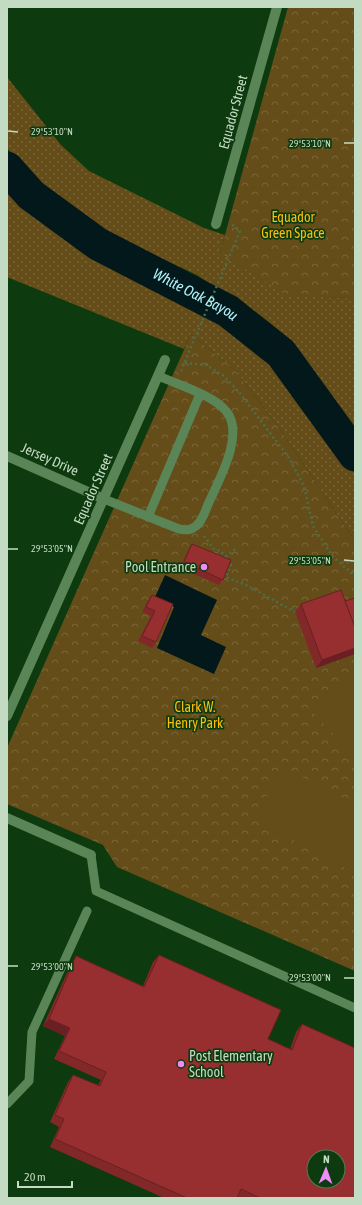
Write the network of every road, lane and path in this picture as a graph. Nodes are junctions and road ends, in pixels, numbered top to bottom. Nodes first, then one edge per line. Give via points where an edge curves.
1 (277, 7) edge
2 (218, 220) joint
3 (165, 360) dead end
4 (186, 363) junction
5 (159, 376) junction
6 (174, 384) junction
7 (200, 394) junction
8 (7, 456) edge
9 (104, 498) junction
10 (148, 517) junction
11 (197, 526) junction
12 (235, 549) dead end
13 (226, 558) junction
14 (355, 576) edge
15 (295, 612) dead end
16 (7, 716) edge
17 (7, 818) edge
18 (91, 855) joint
19 (87, 911) dead end
20 (355, 1008) edge
21 (7, 1104) edge

1 - 2 street, Equador Street
2 - 4 path via 240,231
3 - 5 street, Equador Street
4 - 6 path
4 - 14 path via 206,365 224,376 239,392 289,458 304,486 313,526 333,557
5 - 6 lane
5 - 9 street, Equador Street
6 - 7 lane
7 - 10 lane
7 - 11 lane via 216,402 226,411 232,420 233,429 228,457
8 - 9 street, Jersey Drive
9 - 10 lane
9 - 16 street, Equador Street
10 - 11 lane via 179,529 189,530
11 - 13 path via 214,549 221,551
12 - 13 path
13 - 15 path via 231,565 226,577
17 - 18 street
18 - 20 lane via 96,891
19 - 21 lane via 32,1032 29,1080

